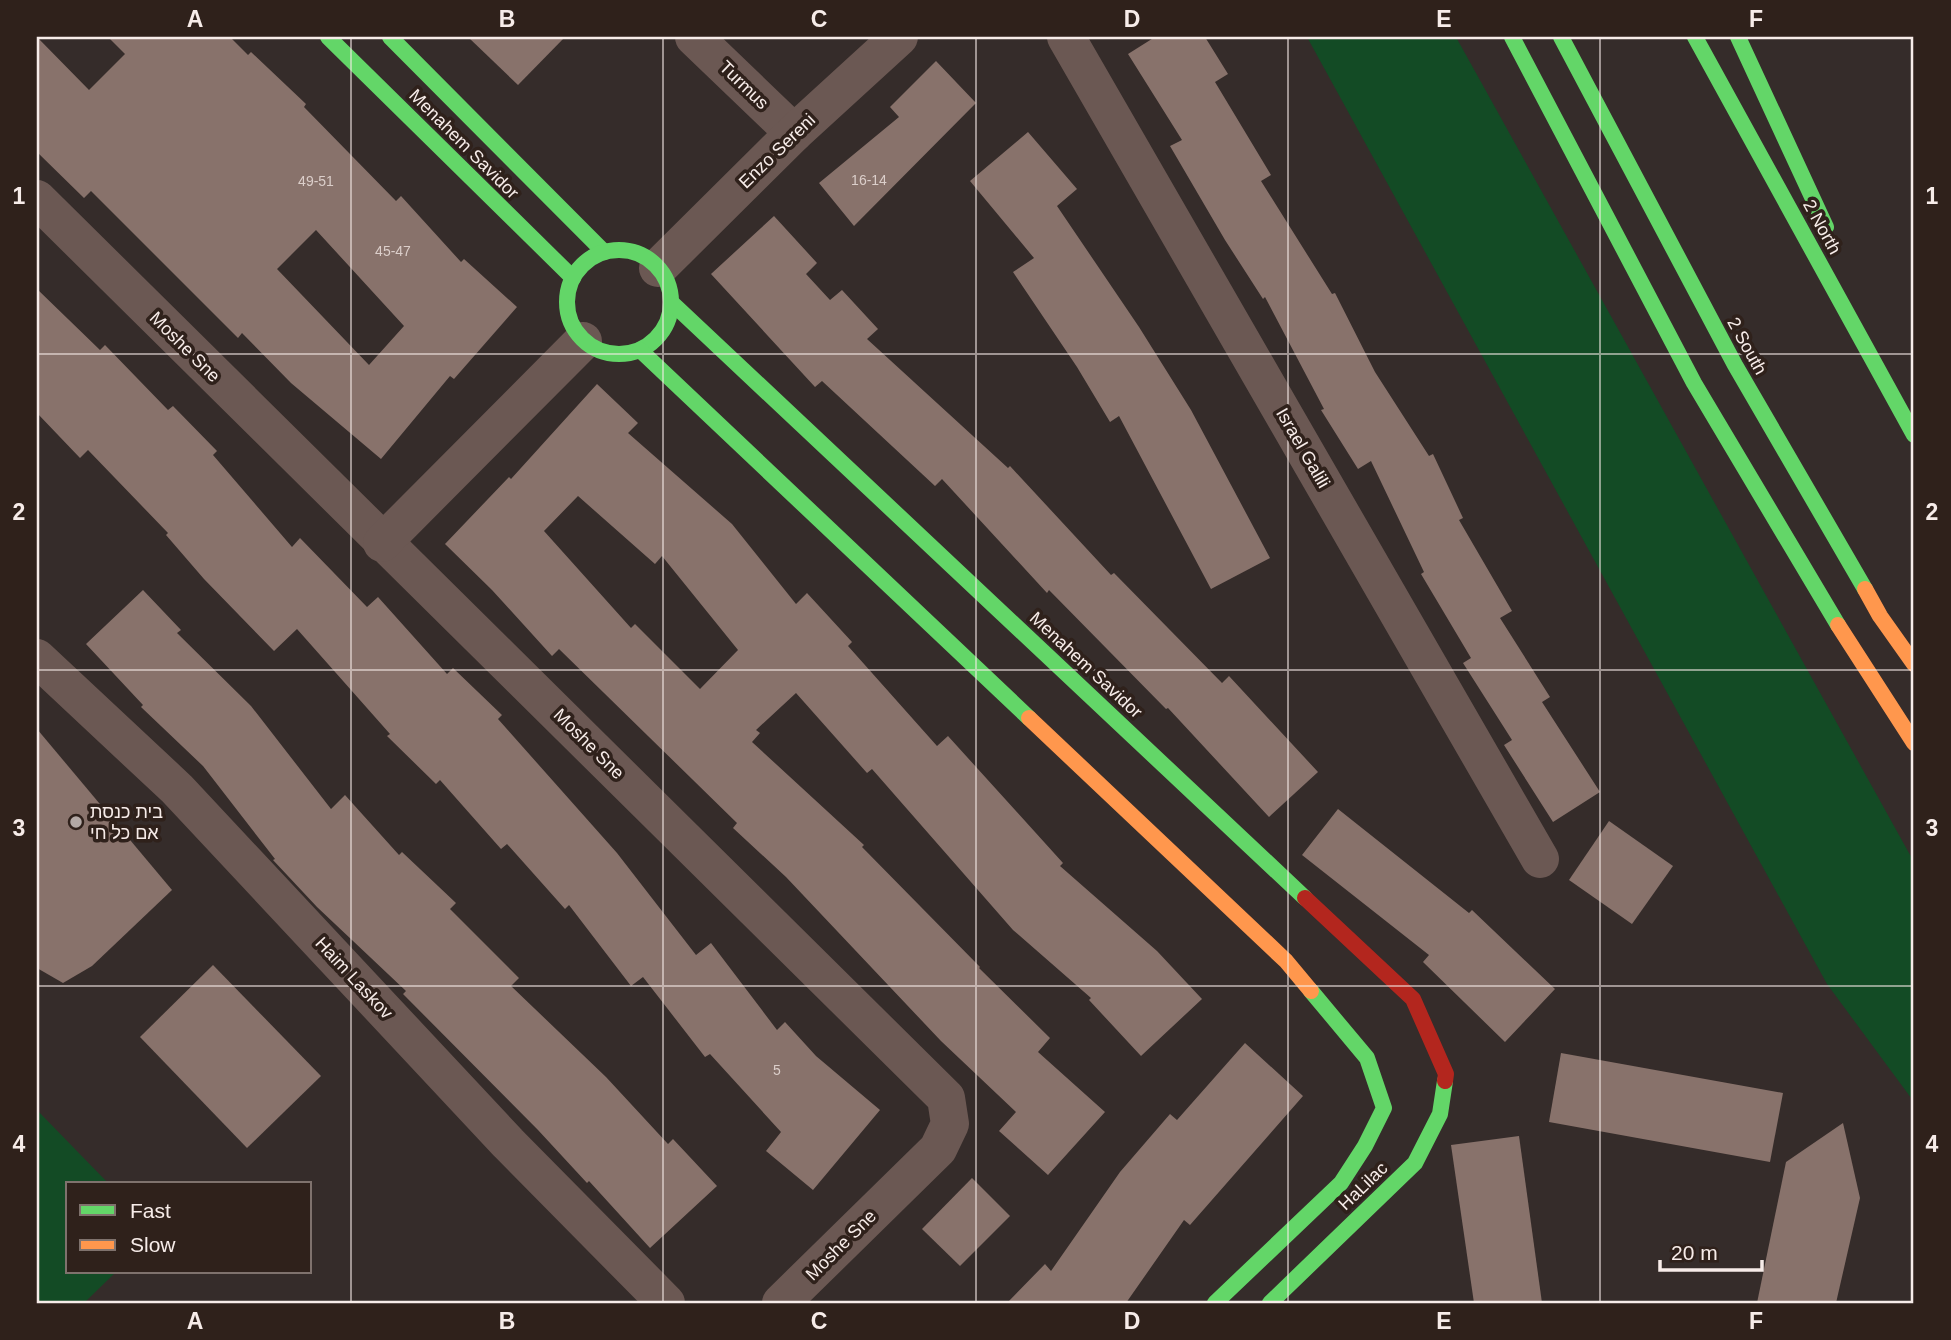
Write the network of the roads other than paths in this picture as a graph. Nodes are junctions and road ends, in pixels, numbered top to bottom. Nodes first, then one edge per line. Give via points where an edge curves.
1 (328, 37) edge
2 (390, 37) edge
3 (694, 37) edge
4 (899, 37) edge
5 (1066, 37) edge
6 (1512, 37) edge
7 (1561, 37) edge
8 (1695, 37) edge
9 (1738, 37) edge
10 (794, 133) junction
11 (37, 199) edge
12 (1832, 239) dead end
13 (604, 252) junction
14 (573, 278) junction
15 (664, 285) junction
16 (1873, 327) dead end
17 (583, 341) junction
18 (640, 351) junction
19 (1914, 416) edge
20 (1914, 435) edge
21 (382, 543) junction
22 (37, 658) edge
23 (1914, 664) edge
24 (1914, 743) edge
25 (1540, 859) dead end
26 (1446, 1074) joint
27 (666, 1303) edge
28 (781, 1303) edge
29 (1215, 1303) edge
30 (1270, 1303) edge

1 - 14 main road, Menahem Savidor
2 - 13 main road, Menahem Savidor
3 - 10 street, Turmus
4 - 10 street, Enzo Sereni
5 - 25 street, Israel Galili
6 - 24 main road via 1694,383
7 - 23 main road, 2 South via 1735,365 1880,616
8 - 20 main road, 2 North
9 - 12 main road
10 - 15 street, Enzo Sereni
11 - 21 street, Moshe Sne
13 - 14 main road
13 - 15 main road via 619,250 647,258
14 - 17 main road via 566,304
15 - 18 main road via 669,317 663,331
15 - 26 main road, Menahem Savidor via 1413,999
16 - 19 main road
17 - 18 main road via 610,354
17 - 21 street
18 - 29 main road, HaLilac via 1286,961 1367,1058 1384,1108 1365,1146 1341,1183
21 - 28 street, Moshe Sne via 946,1098 950,1124 938,1149
22 - 27 street, Haim Laskov via 177,789 499,1133
26 - 30 main road, HaLilac via 1440,1114 1415,1163

